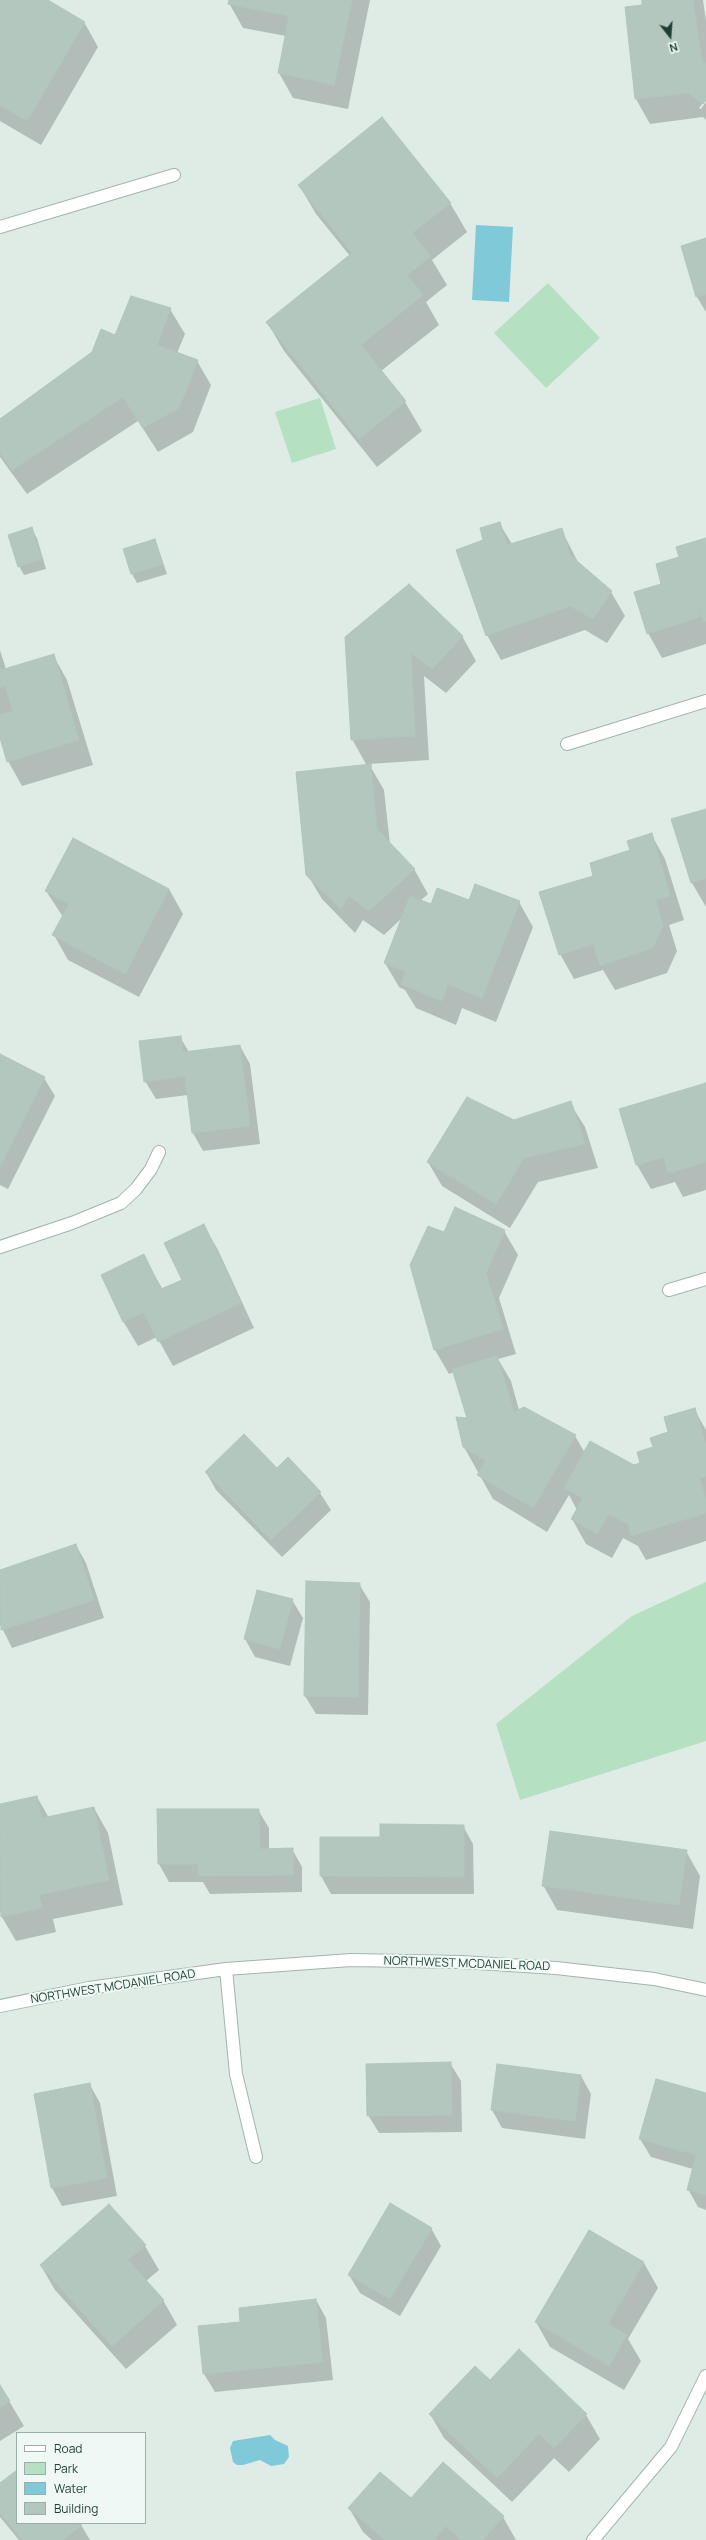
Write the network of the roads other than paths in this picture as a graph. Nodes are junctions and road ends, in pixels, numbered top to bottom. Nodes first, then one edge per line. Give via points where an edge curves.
1 (174, 175) dead end
2 (0, 227) edge
3 (706, 701) edge
4 (567, 744) dead end
5 (159, 1152) dead end
6 (0, 1247) edge
7 (706, 1279) edge
8 (669, 1290) dead end
9 (226, 1968) junction
10 (706, 1990) edge
11 (0, 2006) edge
12 (256, 2157) dead end
13 (706, 2376) edge
14 (593, 2540) edge

1 - 2 street
3 - 4 street
5 - 6 street via 151,1169 121,1203 72,1223
7 - 8 street
9 - 10 street, NORTHWEST MCDANIEL ROAD via 351,1960 460,1962 556,1968 654,1980
9 - 11 street, NORTHWEST MCDANIEL ROAD via 88,1988
9 - 12 street via 236,2074
13 - 14 street via 671,2447

